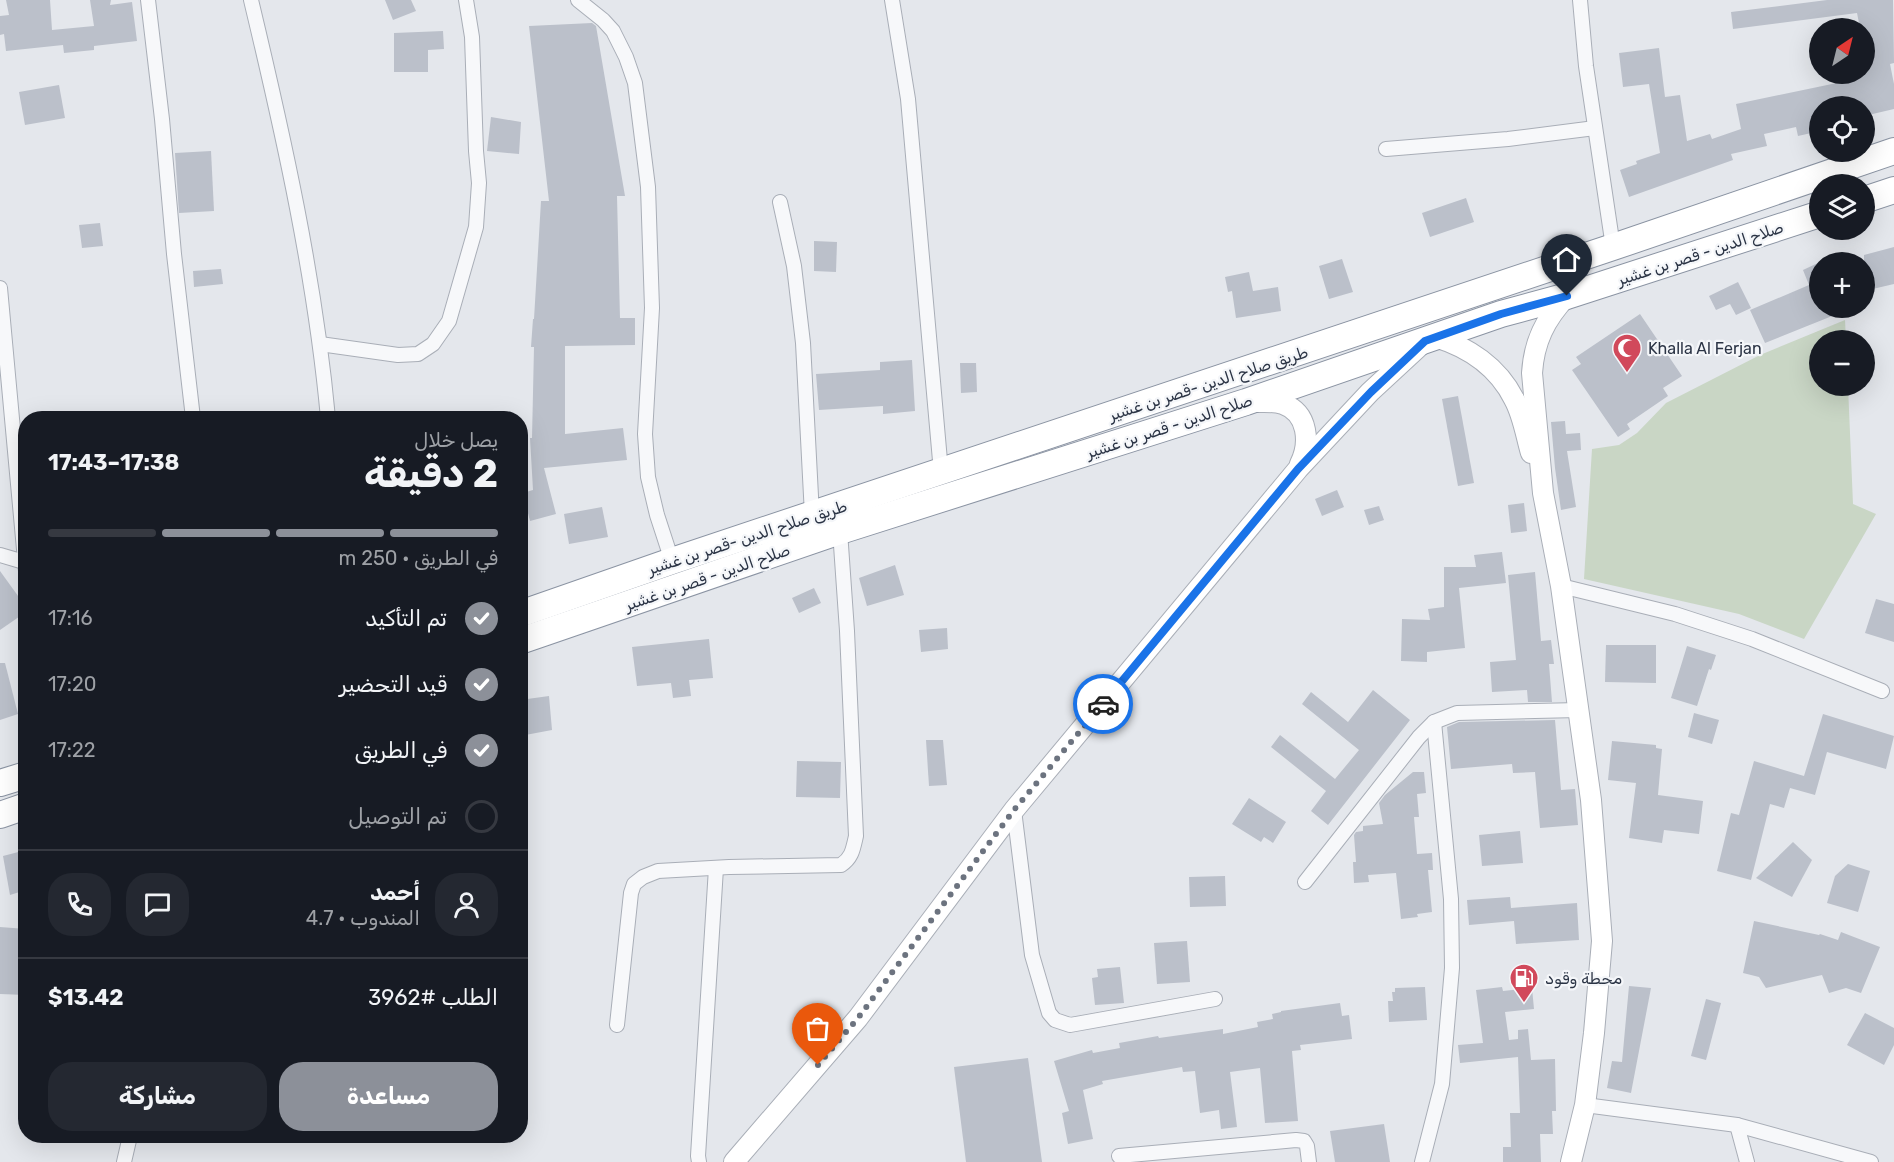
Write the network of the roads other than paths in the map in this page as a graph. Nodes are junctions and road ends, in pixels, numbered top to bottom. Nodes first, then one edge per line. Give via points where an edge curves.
1 (148, 0) edge
2 (251, 0) edge
3 (466, 0) edge
4 (578, 0) edge
5 (892, 0) edge
6 (1580, 0) edge
7 (1595, 128) junction
8 (1386, 149) dead end
9 (1894, 150) edge
10 (1894, 190) edge
11 (1875, 196) edge
12 (780, 202) dead end
13 (1809, 218) edge
14 (1613, 248) junction
15 (0, 288) edge
16 (1567, 296) junction
17 (1430, 339) junction
18 (320, 344) junction
19 (1246, 402) junction
20 (193, 411) edge
21 (327, 411) edge
22 (1298, 469) junction
23 (941, 472) junction
24 (18, 489) edge
25 (1543, 493) junction
26 (812, 515) junction
27 (840, 531) junction
28 (0, 555) edge
29 (672, 561) junction
30 (18, 564) edge
31 (1561, 586) junction
32 (528, 611) edge
33 (528, 638) edge
34 (1882, 691) dead end
35 (1579, 710) junction
36 (1434, 722) junction
37 (18, 777) edge
38 (0, 783) edge
39 (18, 809) edge
40 (1014, 810) junction
41 (0, 815) edge
42 (716, 868) junction
43 (1305, 882) dead end
44 (1215, 999) dead end
45 (617, 1025) dead end
46 (1585, 1105) junction
47 (1737, 1125) junction
48 (128, 1143) edge
49 (1119, 1156) dead end
50 (124, 1162) edge
51 (699, 1162) edge
52 (734, 1162) edge
53 (1309, 1162) edge
54 (1422, 1162) edge
55 (1571, 1162) edge
56 (1747, 1162) edge
57 (1871, 1162) edge

1 - 20 street
2 - 18 street via 282,131
3 - 18 street via 472,37 479,183 476,226 449,321 433,344 418,354 398,355
4 - 29 street via 613,32 635,83 648,187 652,308 645,434 648,477
5 - 23 street via 908,99
6 - 7 street
7 - 8 street
7 - 14 street
9 - 14 highway, طريق صلاح الدين -قصر بن غشير
10 - 11 highway
12 - 26 street via 794,266 803,343
13 - 16 highway, صلاح الدين - قصر بن غشير
14 - 23 highway, طريق صلاح الدين -قصر بن غشير
15 - 24 street
16 - 17 highway, صلاح الدين - قصر بن غشير
16 - 25 street via 1545,323 1533,356
17 - 19 highway, صلاح الدين - قصر بن غشير
17 - 22 street via 1371,392
17 - 25 street via 1456,344 1476,355 1508,388 1516,401
18 - 21 street
19 - 22 street via 1285,405 1296,413 1307,438
19 - 27 highway, صلاح الدين - قصر بن غشير
22 - 40 street
23 - 26 highway, طريق صلاح الدين -قصر بن غشير
25 - 31 street
26 - 29 highway, طريق صلاح الدين -قصر بن غشير
27 - 33 highway, صلاح الدين - قصر بن غشير
27 - 42 street via 856,836 852,853 841,865
28 - 30 street
29 - 32 highway, طريق صلاح الدين -قصر بن غشير
31 - 34 street via 1675,614 1752,639
31 - 35 street
35 - 36 street via 1457,713
35 - 46 street via 1591,800 1602,941
36 - 43 street
36 - 54 street via 1451,899 1452,968 1442,1084
37 - 38 highway
39 - 41 highway
40 - 44 street via 1032,955 1049,1013 1055,1020 1070,1024
40 - 52 street via 858,1018
42 - 45 street via 658,872 634,884
42 - 51 street
46 - 47 street
46 - 55 street
47 - 56 street
47 - 57 street
48 - 50 street
49 - 53 street via 1296,1140 1308,1146

